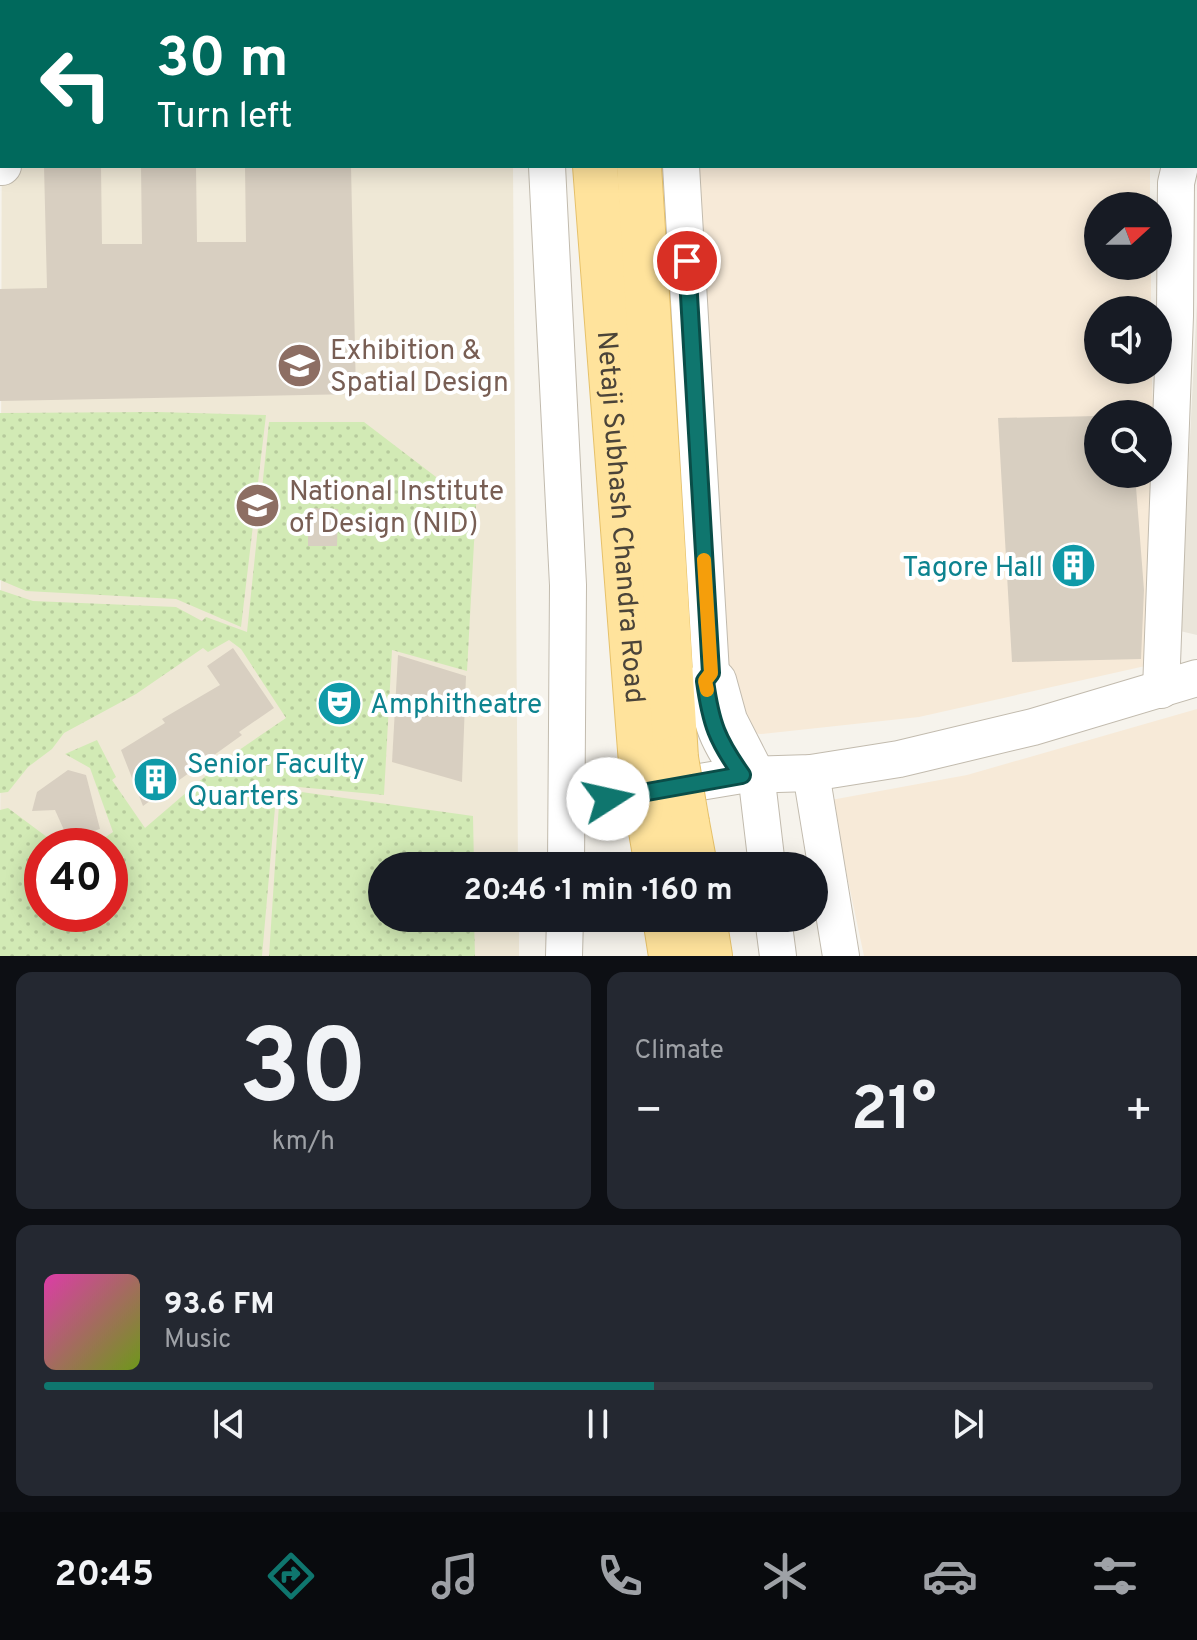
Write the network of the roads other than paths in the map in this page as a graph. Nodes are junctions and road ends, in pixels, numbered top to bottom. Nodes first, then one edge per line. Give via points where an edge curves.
1 (547, 168) edge
2 (595, 168) edge
3 (639, 168) edge
4 (681, 168) edge
5 (1180, 168) edge
6 (1197, 678) edge
7 (1161, 690) junction
8 (659, 761) junction
9 (811, 773) junction
10 (749, 774) junction
11 (568, 804) junction
12 (665, 840) edge
13 (566, 852) edge
14 (764, 852) edge
15 (565, 932) edge
16 (667, 932) edge
17 (706, 932) edge
18 (775, 932) edge
19 (564, 956) edge
20 (671, 956) edge
21 (710, 956) edge
22 (778, 956) edge
23 (841, 956) edge

1 - 11 street via 568,585
2 - 8 main road, Netaji Subhash Chandra Road
3 - 8 main road, Netaji Subhash Chandra Road
4 - 10 street via 711,673 718,680
5 - 7 street
6 - 7 street
7 - 9 street via 1018,731
8 - 12 main road, Netaji Subhash Chandra Road, bridge
9 - 10 street
9 - 23 street
10 - 11 street
10 - 14 street
11 - 13 street
15 - 19 street
16 - 20 main road
17 - 21 main road
18 - 22 street

